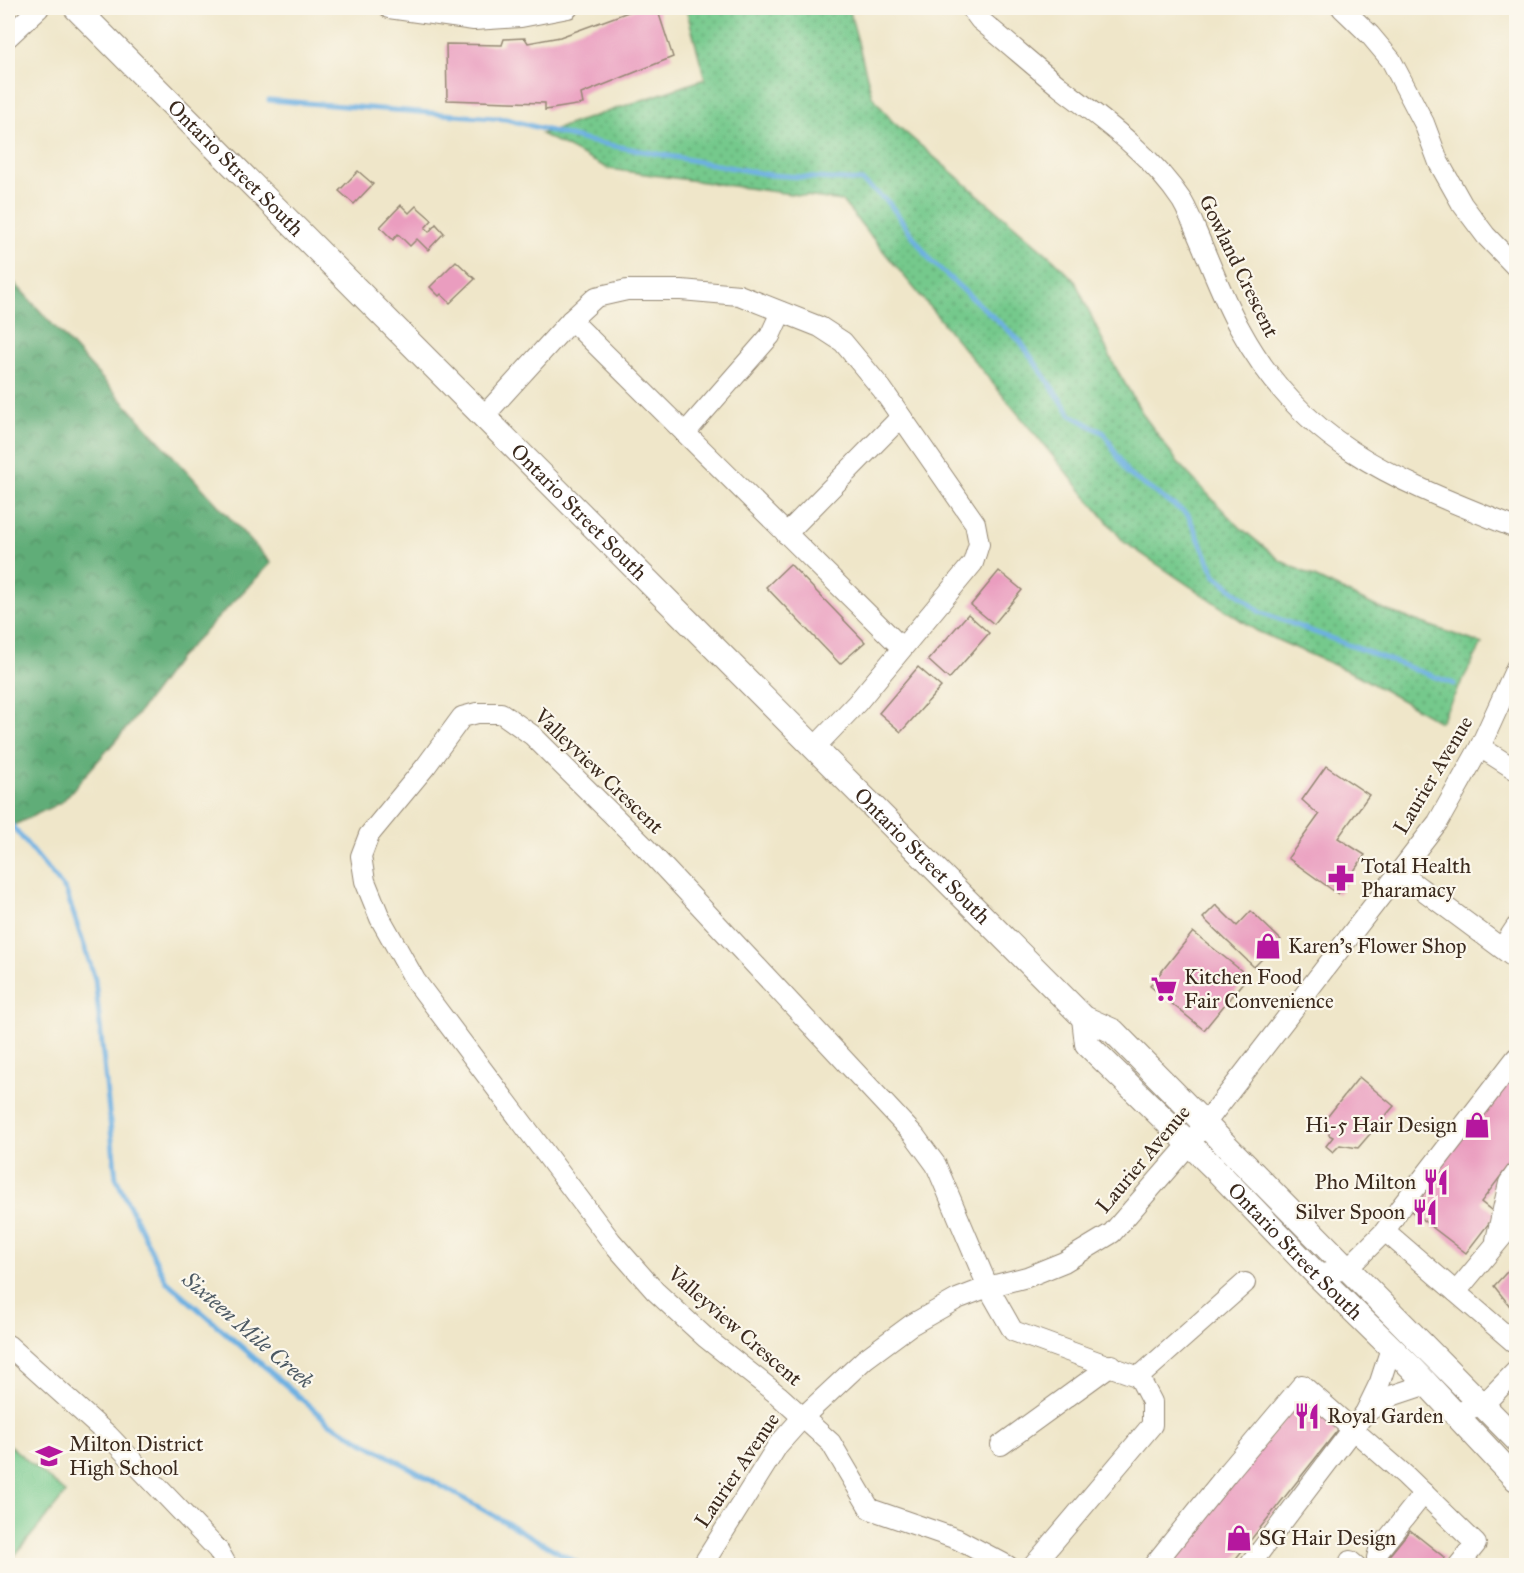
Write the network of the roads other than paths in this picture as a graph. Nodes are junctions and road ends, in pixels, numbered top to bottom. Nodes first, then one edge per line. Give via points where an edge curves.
1 (39, 8) edge
2 (76, 8) edge
3 (398, 8) edge
4 (568, 8) edge
5 (971, 8) edge
6 (1342, 8) edge
7 (521, 12) edge
8 (8, 37) edge
9 (1516, 267) edge
10 (782, 312) junction
11 (571, 320) junction
12 (483, 417) junction
13 (901, 417) junction
14 (685, 433) junction
15 (1516, 528) edge
16 (786, 534) junction
17 (902, 648) junction
18 (1516, 668) edge
19 (1480, 747) junction
20 (814, 748) junction
21 (1516, 770) edge
22 (1400, 873) junction
23 (1516, 927) edge
24 (1509, 954) edge
25 (1516, 1058) edge
26 (1197, 1133) junction
27 (1516, 1173) edge
28 (1516, 1220) edge
29 (1385, 1231) junction
30 (1495, 1243) junction
31 (1347, 1269) junction
32 (1317, 1275) junction
33 (1245, 1284) dead end
34 (988, 1287) junction
35 (1456, 1292) junction
36 (1516, 1344) edge
37 (8, 1345) edge
38 (1391, 1347) junction
39 (1111, 1365) junction
40 (1516, 1371) edge
41 (1139, 1377) junction
42 (1427, 1384) junction
43 (1483, 1405) junction
44 (1455, 1413) junction
45 (803, 1416) junction
46 (1359, 1421) junction
47 (1516, 1439) edge
48 (1001, 1445) dead end
49 (1516, 1479) edge
50 (1424, 1493) junction
51 (227, 1566) edge
52 (702, 1566) edge
53 (1008, 1566) edge
54 (1033, 1566) edge
55 (1153, 1566) edge
56 (1249, 1566) edge
57 (1382, 1566) edge
58 (1458, 1566) edge

1 - 8 street
2 - 12 main road, Ontario Street South
3 - 7 street via 474,20
4 - 7 street
5 - 15 street, Gowland Crescent via 980,20 1145,156 1182,201 1240,329 1270,376 1299,410 1377,468
6 - 9 street via 1391,60 1462,204
10 - 11 street via 739,295 627,290 596,297
10 - 13 street via 843,342
10 - 14 street via 770,336
11 - 12 street
11 - 14 street
12 - 20 main road, Ontario Street South
13 - 16 street
13 - 17 street via 975,523 979,544 973,563
14 - 16 street
16 - 17 street
17 - 20 street
18 - 19 street, Laurier Avenue
19 - 21 street
19 - 22 street, Laurier Avenue via 1438,822
20 - 26 main road, Ontario Street South via 1084,1018 1087,1044
22 - 24 street
22 - 26 street, Laurier Avenue
23 - 24 street
25 - 29 street
26 - 31 main road, Ontario Street South
26 - 32 main road, Ontario Street South
26 - 34 street, Laurier Avenue via 1112,1233 1064,1262
27 - 30 street via 1509,1183
28 - 30 street
29 - 31 street
29 - 35 street
30 - 35 street
31 - 32 street
31 - 43 main road, Ontario Street South
32 - 38 main road, Ontario Street South
33 - 41 street
34 - 39 street, Valleyview Crescent via 1012,1331
34 - 45 street, Laurier Avenue via 957,1299 911,1326 865,1359
34 - 45 street, Valleyview Crescent via 936,1165 914,1136 646,848 532,735 501,713 462,717 369,835 361,856 365,881 380,918 414,980 611,1241 655,1291 706,1338
35 - 36 street
37 - 51 street via 108,1435 218,1550
38 - 42 main road, Ontario Street South
38 - 46 street via 1380,1382
39 - 41 street, Valleyview Crescent
39 - 48 street
40 - 43 street
41 - 54 street via 1152,1402 1152,1425
42 - 44 main road, Ontario Street South
42 - 46 street via 1394,1395
43 - 44 street
43 - 47 main road, Ontario Street South
44 - 49 main road, Ontario Street South
45 - 52 street, Laurier Avenue via 778,1445
45 - 53 street, Valleyview Crescent via 831,1443 870,1509 957,1539
46 - 50 street
46 - 55 street via 1302,1385
46 - 56 street
50 - 57 street via 1379,1550 1377,1558
50 - 58 street via 1476,1544

